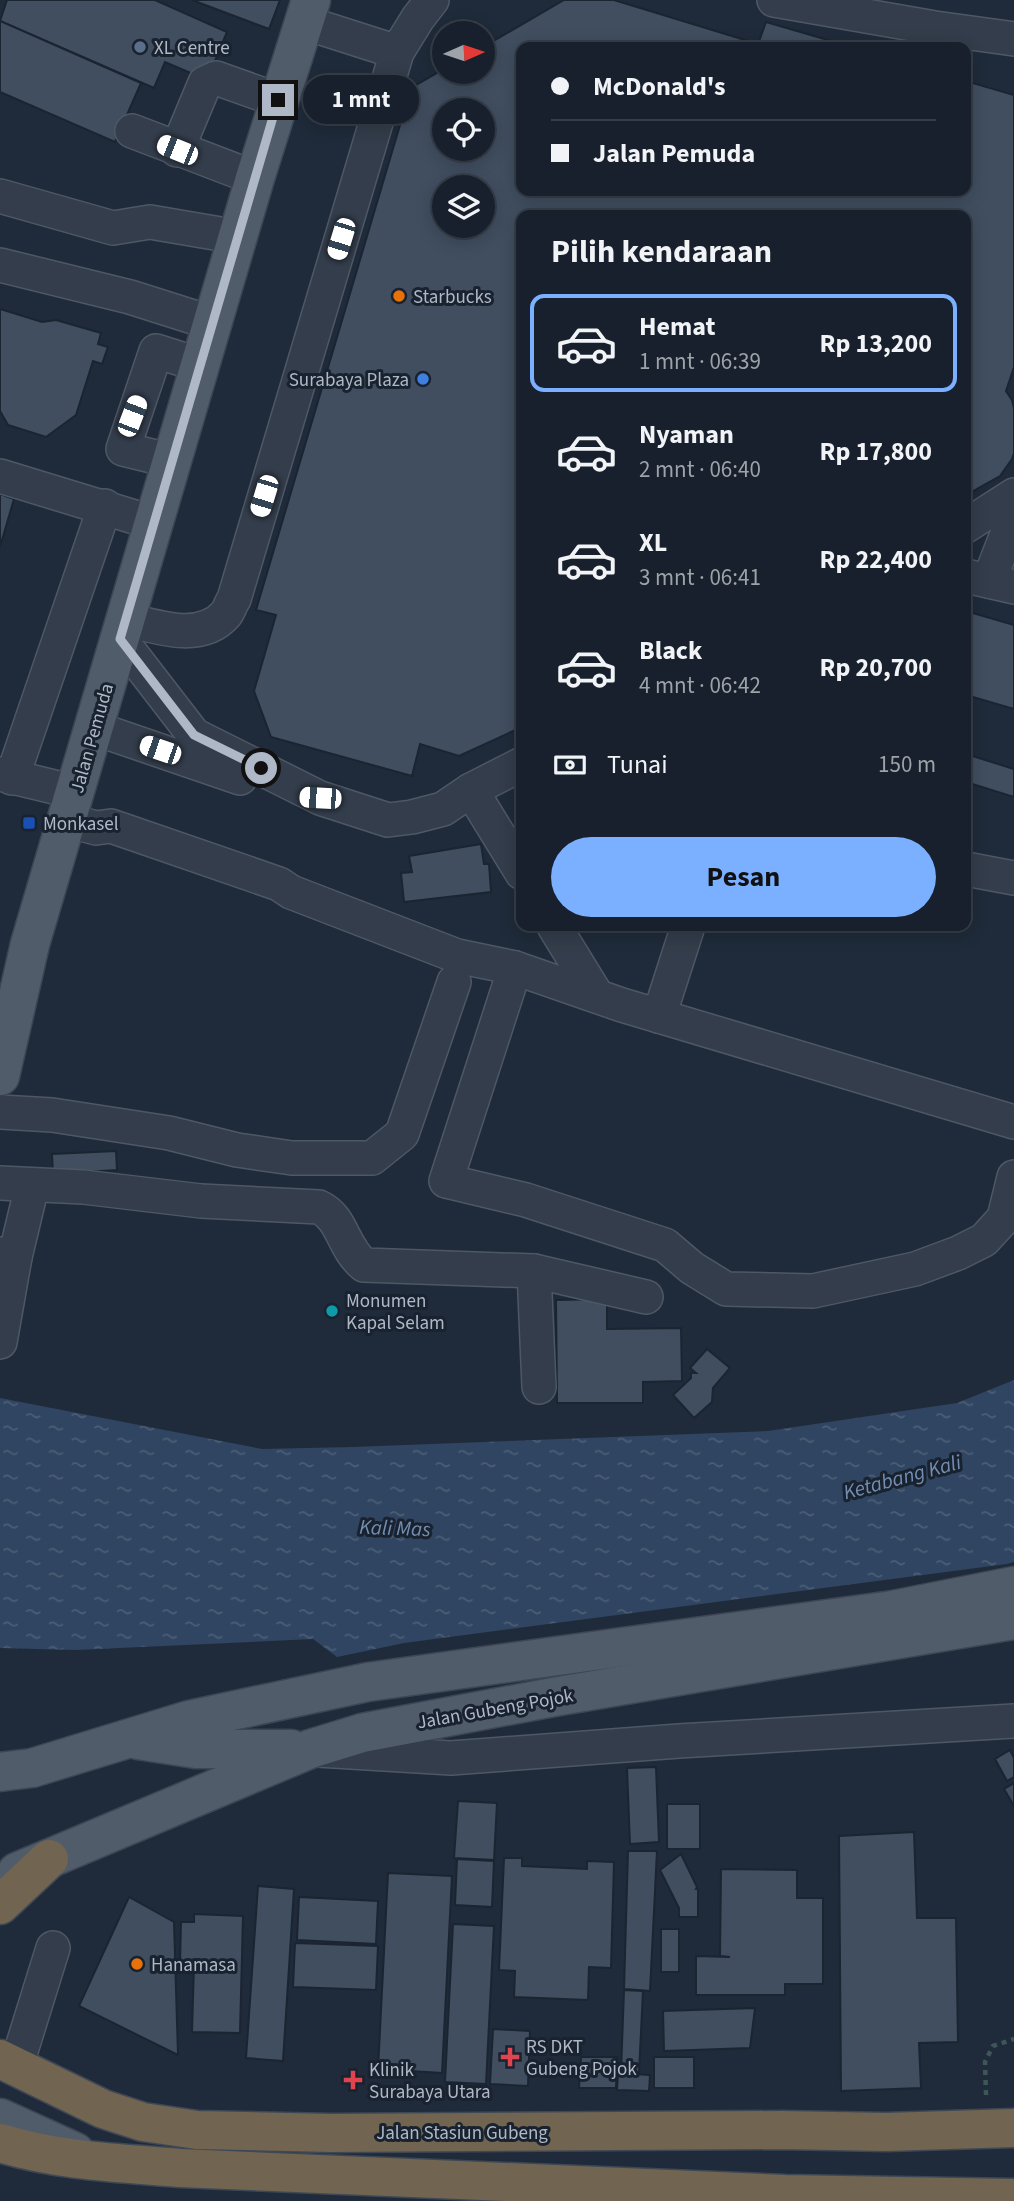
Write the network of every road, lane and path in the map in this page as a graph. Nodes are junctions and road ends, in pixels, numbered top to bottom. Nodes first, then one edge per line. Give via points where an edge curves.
1 (432, 0) edge
2 (774, 0) edge
3 (307, 11) edge
4 (1014, 39) edge
5 (397, 52) junction
6 (278, 100) junction
7 (132, 131) dead end
8 (177, 150) junction
9 (255, 178) junction
10 (0, 196) edge
11 (238, 237) junction
12 (0, 265) edge
13 (212, 323) junction
14 (200, 365) junction
15 (172, 461) junction
16 (0, 475) edge
17 (1014, 495) edge
18 (105, 506) junction
19 (1014, 516) edge
20 (154, 523) junction
21 (971, 523) edge
22 (990, 582) edge
23 (123, 629) junction
24 (94, 728) junction
25 (516, 767) edge
26 (6, 776) edge
27 (471, 790) junction
28 (320, 798) junction
29 (79, 813) junction
30 (516, 863) edge
31 (971, 870) edge
32 (1014, 878) edge
33 (557, 931) edge
34 (686, 931) edge
35 (15, 954) edge
36 (515, 968) junction
37 (454, 982) dead end
38 (597, 996) junction
39 (659, 1016) junction
40 (0, 1076) edge
41 (0, 1112) edge
42 (1014, 1122) edge
43 (1014, 1177) edge
44 (16, 1185) edge
45 (8, 1255) edge
46 (534, 1271) junction
47 (646, 1297) dead end
48 (0, 1342) edge
49 (539, 1387) dead end
50 (1014, 1586) edge
51 (1014, 1620) edge
52 (1014, 1721) edge
53 (130, 1738) junction
54 (310, 1749) junction
55 (0, 1772) edge
56 (48, 1858) junction
57 (0, 1879) edge
58 (0, 1905) edge
59 (53, 1948) dead end
60 (1014, 2039) edge
61 (985, 2062) dead end
62 (8, 2063) edge
63 (0, 2118) edge
64 (1014, 2128) edge
65 (0, 2143) edge
66 (97, 2162) junction
67 (1014, 2198) edge

1 - 5 street
2 - 4 street
3 - 5 street
3 - 6 main road, Jalan Pemuda
5 - 23 street via 234,599 226,614 200,629
6 - 8 street via 216,78 205,83
6 - 9 main road, Jalan Pemuda
7 - 8 street
8 - 9 street
9 - 11 main road, Jalan Pemuda
10 - 11 street via 113,228 150,222
11 - 13 main road, Jalan Pemuda
12 - 13 street
13 - 14 main road, Jalan Pemuda
14 - 15 main road, Jalan Pemuda
14 - 15 street via 156,351 123,449
15 - 20 main road, Jalan Pemuda
16 - 18 street
17 - 21 street
18 - 20 street
18 - 26 street
19 - 22 street
20 - 23 main road, Jalan Pemuda
23 - 24 main road, Jalan Pemuda
23 - 28 street via 194,735
24 - 28 street via 298,797
24 - 29 main road, Jalan Pemuda
25 - 27 street
26 - 29 street
27 - 28 street via 443,809 388,820
27 - 30 street
29 - 35 main road, Jalan Pemuda
29 - 36 street via 279,884 457,956
31 - 32 street
33 - 38 street
34 - 39 street
35 - 40 main road, Jalan Pemuda
36 - 38 street
36 - 43 street via 446,1181 526,1200 665,1245 726,1289 813,1291 915,1269 984,1240 1004,1218
37 - 41 street via 402,1134 372,1158 292,1158 169,1133
38 - 39 street
39 - 42 street
44 - 45 street
44 - 46 street via 319,1206 330,1212 363,1265
45 - 48 street
46 - 47 street
46 - 49 street
50 - 53 main road, Jalan Gubeng Pojok via 893,1610 368,1682 189,1720
51 - 54 main road, Jalan Gubeng Pojok via 559,1696 362,1733
52 - 54 street via 451,1758
53 - 54 main road via 196,1748
53 - 55 main road, Jalan Gubeng Pojok via 32,1768
54 - 56 main road, Jalan Gubeng Pojok
56 - 57 main road, Jalan Gubeng Pojok
56 - 58 highway
59 - 62 street
60 - 61 path via 993,2046
62 - 64 highway, Jalan Stasiun Gubeng via 103,2109 143,2122 197,2130 939,2132
63 - 66 main road
65 - 66 highway via 31,2153
66 - 67 highway via 785,2194

